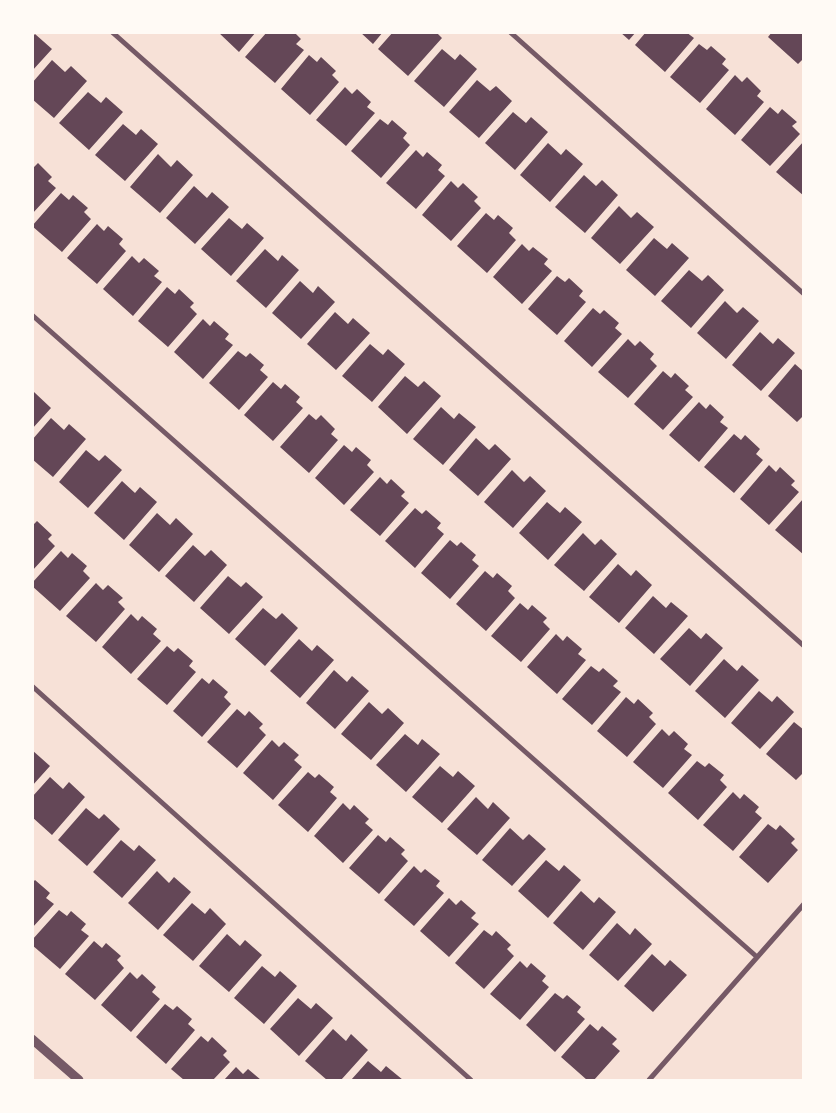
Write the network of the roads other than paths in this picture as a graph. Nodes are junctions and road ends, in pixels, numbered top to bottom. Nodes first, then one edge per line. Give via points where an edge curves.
1 (112, 32) edge
2 (510, 32) edge
3 (804, 294) edge
4 (32, 315) edge
5 (804, 646) edge
6 (32, 686) edge
7 (804, 904) edge
8 (757, 957) junction
9 (32, 1039) edge
10 (79, 1080) edge
11 (471, 1080) edge
12 (649, 1080) edge

1 - 5 street
2 - 3 street
4 - 8 street
6 - 11 street
7 - 8 street
8 - 12 street
9 - 10 street

